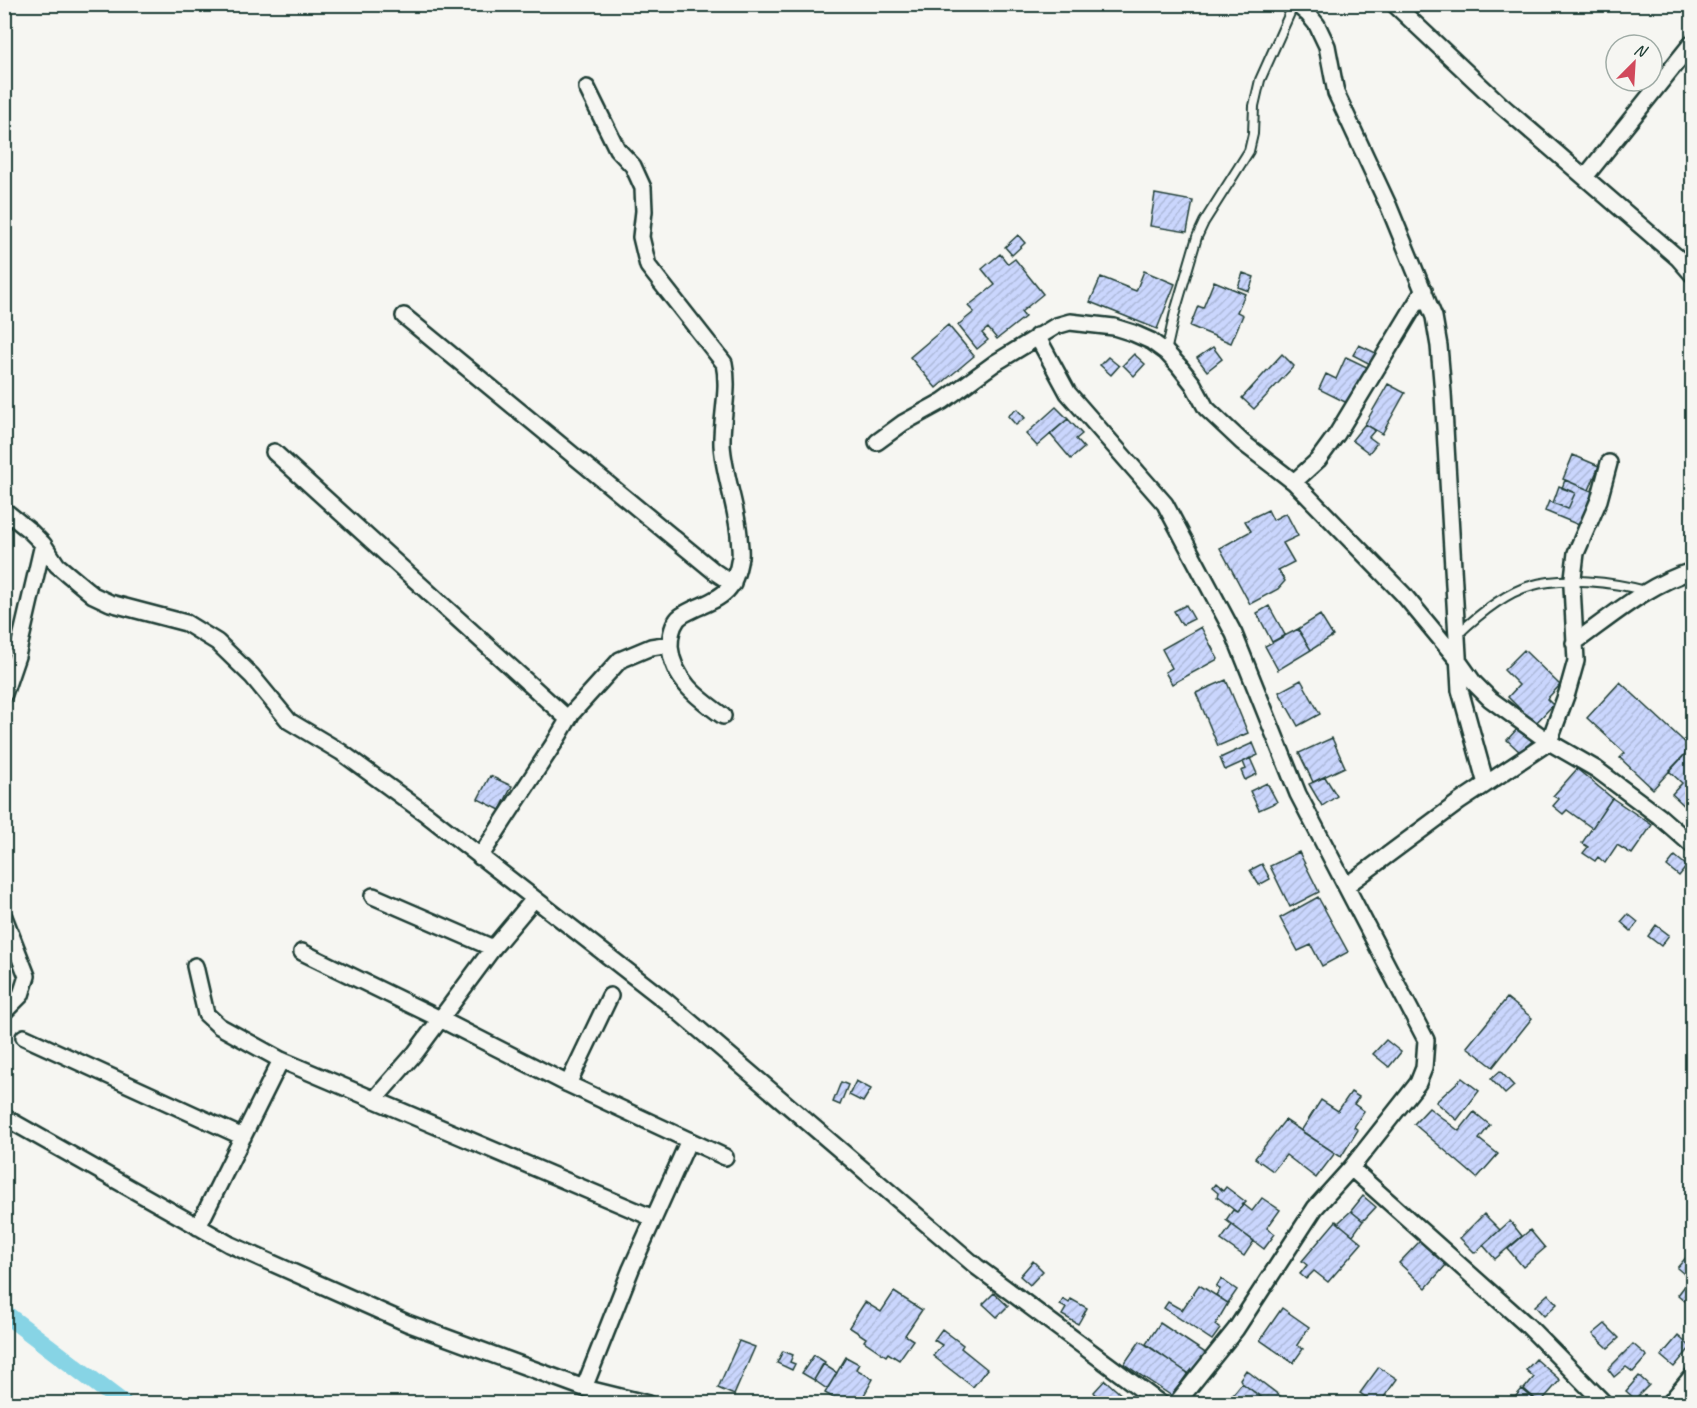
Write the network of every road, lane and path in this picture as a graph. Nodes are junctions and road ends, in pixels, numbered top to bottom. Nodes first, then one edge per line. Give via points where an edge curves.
1 (1295, 4) edge
2 (1394, 4) edge
3 (1692, 43) edge
4 (587, 88) dead end
5 (1585, 177) junction
6 (1692, 274) edge
7 (1424, 290) junction
8 (404, 316) dead end
9 (1037, 336) junction
10 (1166, 352) junction
11 (877, 442) dead end
12 (274, 452) dead end
13 (1609, 463) dead end
14 (1294, 482) junction
15 (4, 510) edge
16 (43, 544) junction
17 (1692, 571) edge
18 (1572, 582) junction
19 (733, 584) junction
20 (1646, 591) junction
21 (1456, 636) junction
22 (1574, 643) junction
23 (670, 644) junction
24 (1457, 659) junction
25 (4, 694) edge
26 (723, 716) dead end
27 (568, 719) junction
28 (1549, 742) junction
29 (1486, 784) junction
30 (1692, 845) edge
31 (480, 857) junction
32 (1346, 886) junction
33 (373, 896) dead end
34 (534, 898) junction
35 (4, 917) edge
36 (493, 948) junction
37 (302, 952) dead end
38 (195, 966) dead end
39 (610, 996) dead end
40 (4, 1012) edge
41 (440, 1019) junction
42 (24, 1037) dead end
43 (281, 1060) junction
44 (568, 1084) junction
45 (374, 1100) junction
46 (4, 1117) edge
47 (243, 1137) junction
48 (689, 1140) junction
49 (725, 1157) dead end
50 (1351, 1168) junction
51 (653, 1218) junction
52 (198, 1227) junction
53 (1692, 1376) edge
54 (584, 1388) junction
55 (649, 1404) edge
56 (1161, 1404) edge
57 (1176, 1404) edge
58 (1605, 1404) edge
59 (1669, 1404) edge

1 - 7 street via 1317,25 1327,46 1336,93
1 - 10 lane via 1260,80 1249,151 1197,237
2 - 5 street via 1501,105
3 - 5 street
4 - 19 street via 617,149 633,166 643,188 641,237 648,266 724,363 728,379 722,446 737,513 740,555
5 - 6 street
7 - 14 street via 1337,434 1318,460
7 - 21 street via 1439,346
8 - 19 street
9 - 10 street via 1070,322 1086,323 1133,333
9 - 11 street
9 - 32 street via 1068,393 1165,504 1234,634 1298,794
10 - 14 street via 1193,384 1206,408
12 - 27 street
13 - 18 street via 1599,500 1576,553
14 - 24 street via 1404,595
15 - 16 street
16 - 25 street via 17,656
16 - 31 street via 57,565 93,595 186,623 217,642 290,721 341,752
17 - 20 street
18 - 20 lane via 1620,584
18 - 21 lane via 1551,582 1512,593 1475,617
18 - 22 street
19 - 23 street via 718,599 677,620
20 - 22 street
21 - 24 street
22 - 28 street via 1576,661
23 - 26 street via 673,664 682,681
23 - 27 street via 620,660
24 - 28 street via 1490,699
24 - 29 street via 1460,690
27 - 31 street
28 - 29 street
28 - 30 street via 1596,770
29 - 32 street
31 - 34 street
32 - 50 street via 1426,1040 1424,1068 1418,1083
33 - 36 street
34 - 36 street
34 - 56 street via 667,1002 978,1267
35 - 40 street via 27,976 21,995
36 - 41 street
37 - 41 street
38 - 43 street via 206,1014 219,1026
39 - 44 street
41 - 44 street
41 - 45 street
42 - 47 street
43 - 45 street
43 - 47 street
44 - 48 street
45 - 51 street
46 - 52 street
47 - 52 street
48 - 49 street
48 - 51 street
50 - 57 street via 1315,1208 1236,1329
50 - 58 street via 1528,1326
51 - 54 street
52 - 54 street via 407,1323
53 - 59 street
54 - 55 street

